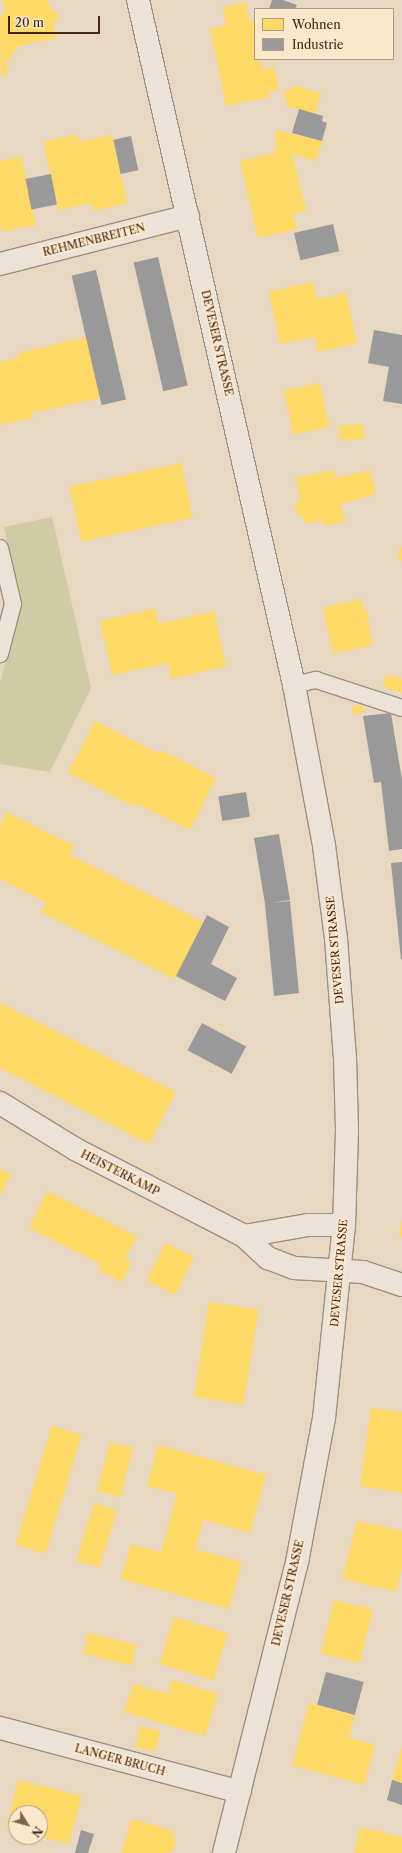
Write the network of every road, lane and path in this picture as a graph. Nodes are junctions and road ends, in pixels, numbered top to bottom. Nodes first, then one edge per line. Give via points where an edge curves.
1 (138, 0) edge
2 (188, 216) junction
3 (0, 264) edge
4 (0, 548) edge
5 (0, 654) edge
6 (294, 685) junction
7 (402, 708) edge
8 (0, 1103) edge
9 (344, 1225) junction
10 (244, 1236) junction
11 (341, 1271) junction
12 (402, 1285) edge
13 (0, 1728) edge
14 (240, 1792) junction
15 (224, 1853) edge

1 - 2 street, DEVESER STRASSE
2 - 3 street, REHMENBREITEN
2 - 6 street, DEVESER STRASSE
4 - 5 lane via 13,604
6 - 7 lane via 316,680
6 - 9 street, DEVESER STRASSE via 324,846 336,939 347,1124
8 - 10 street, HEISTERKAMP via 75,1150
9 - 10 street via 308,1225
9 - 11 street, DEVESER STRASSE
10 - 11 street, HEISTERKAMP via 268,1258 294,1268
11 - 12 street, HEISTERKAMP via 363,1272
11 - 14 street, DEVESER STRASSE via 324,1418 297,1562
13 - 14 street, LANGER BRUCH
14 - 15 street, DEVESER STRASSE

